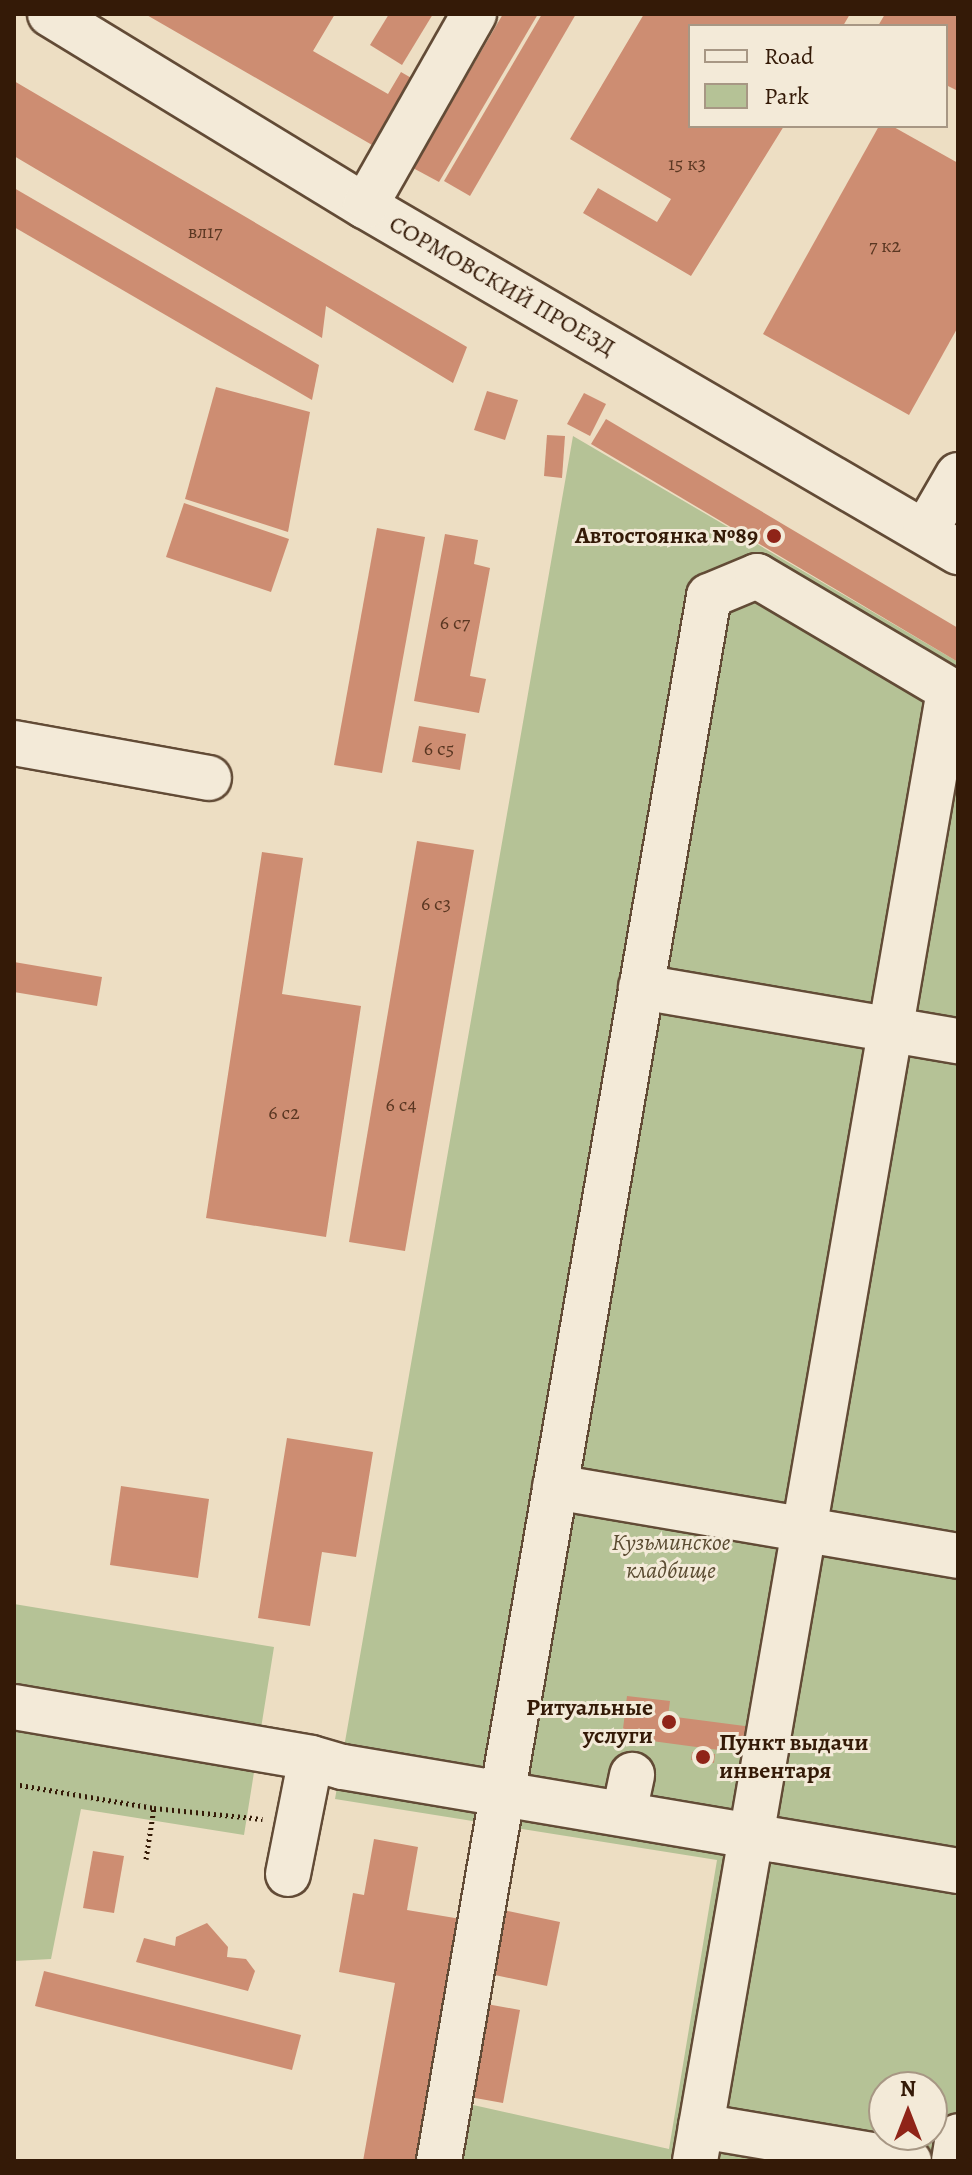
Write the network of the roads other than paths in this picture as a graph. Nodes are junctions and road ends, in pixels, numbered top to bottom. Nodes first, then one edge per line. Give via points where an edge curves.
1 (50, 14) edge
2 (474, 14) edge
3 (365, 206) junction
4 (958, 475) edge
5 (942, 542) edge
6 (954, 692) edge
7 (14, 743) edge
8 (209, 778) dead end
9 (641, 987) junction
10 (890, 1030) junction
11 (958, 1041) edge
12 (555, 1487) junction
13 (804, 1530) junction
14 (958, 1556) edge
15 (14, 1707) edge
16 (311, 1758) junction
17 (502, 1794) junction
18 (751, 1835) junction
19 (958, 1871) edge
20 (288, 1874) dead end
21 (958, 2136) edge
22 (698, 2143) edge
23 (439, 2161) edge
24 (909, 2161) edge
25 (954, 2161) edge

1 - 3 street, СОРМОВСКИЙ ПРОЕЗД
2 - 3 street
3 - 5 street, СОРМОВСКИЙ ПРОЕЗД
4 - 5 street
6 - 9 street via 757,576 709,596
6 - 10 street
7 - 8 street
9 - 10 street
9 - 12 street
10 - 11 street
10 - 13 street
12 - 13 street
12 - 17 street
13 - 14 street
13 - 18 street
15 - 16 street
16 - 17 street
16 - 20 street
17 - 18 street via 628,1794
17 - 23 street
18 - 19 street
18 - 22 street
21 - 25 street
22 - 24 street

